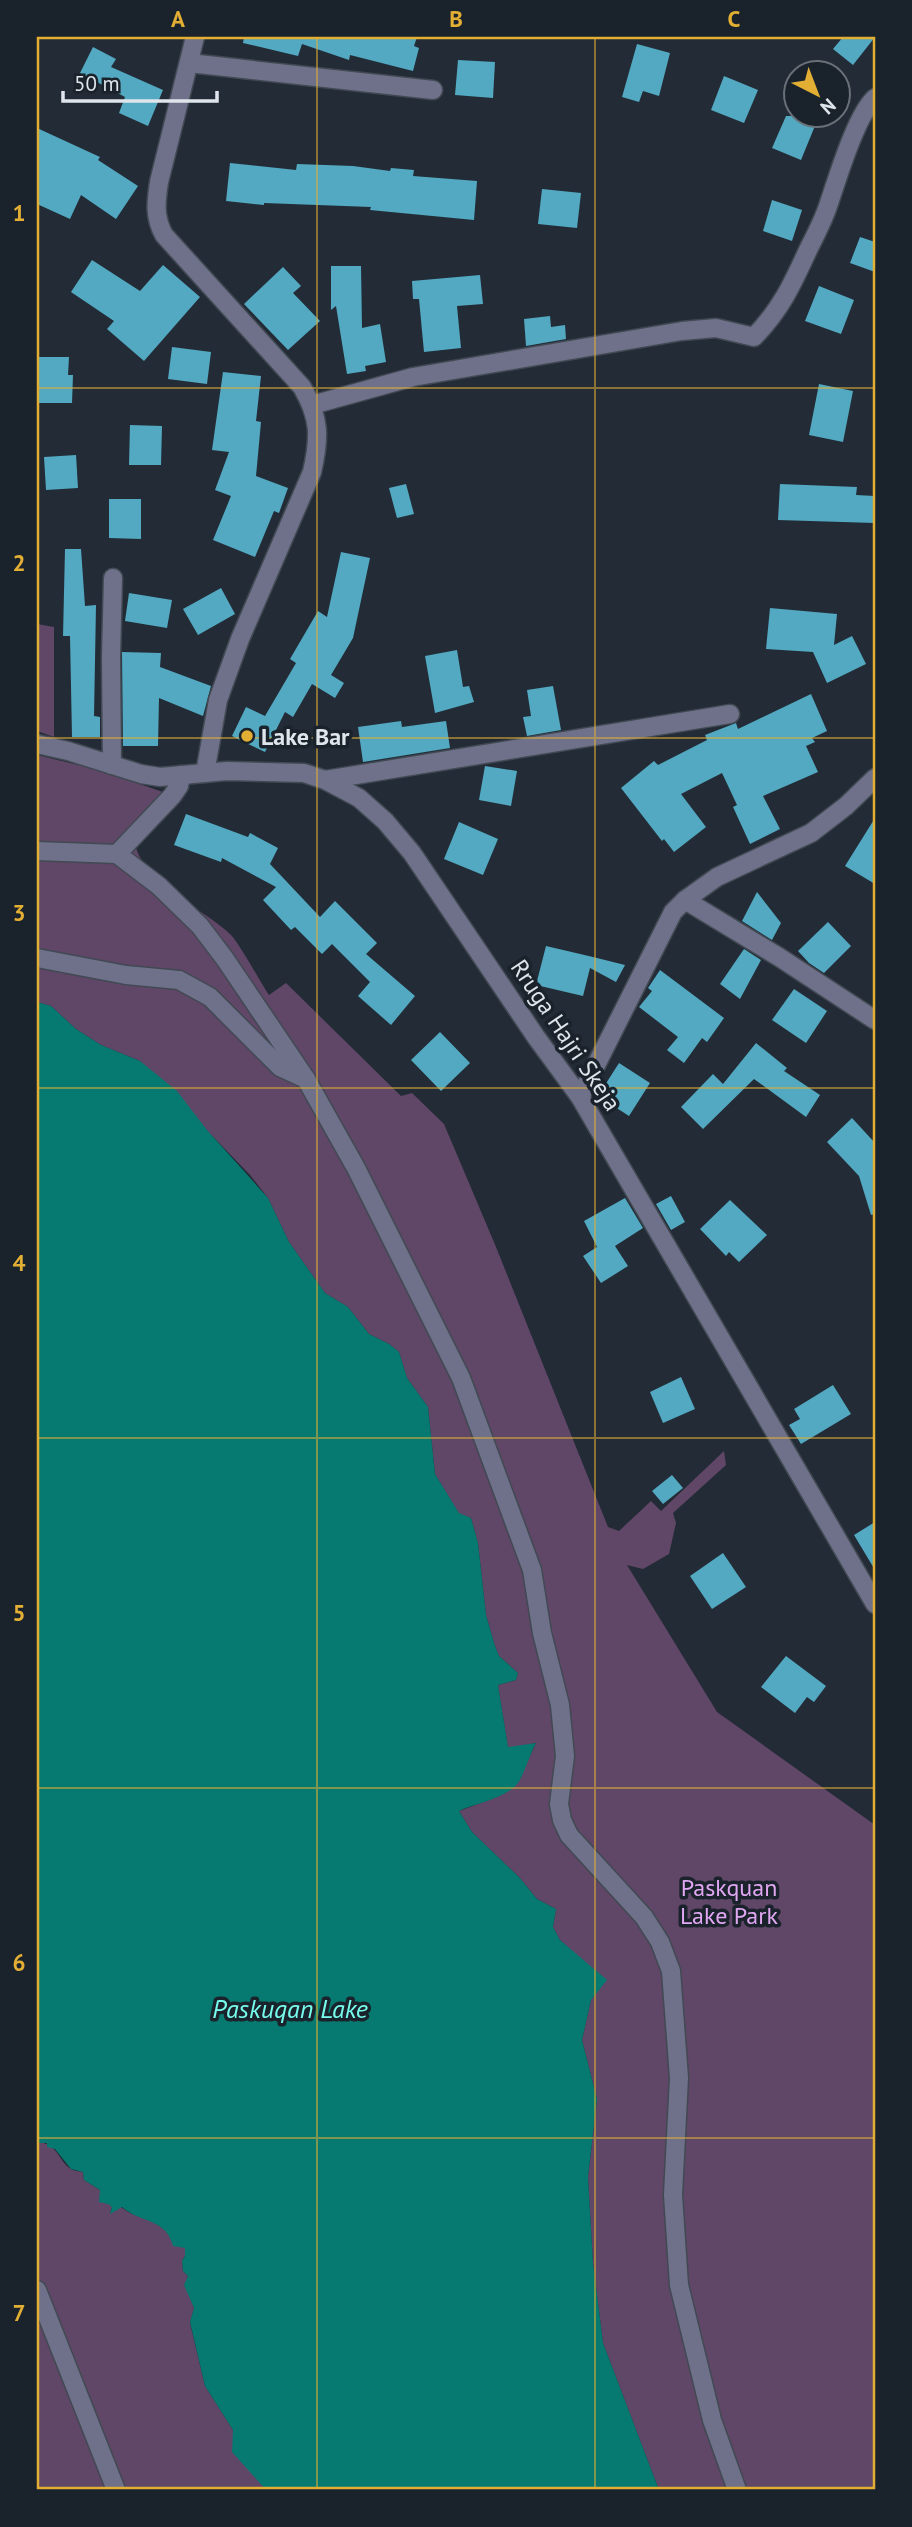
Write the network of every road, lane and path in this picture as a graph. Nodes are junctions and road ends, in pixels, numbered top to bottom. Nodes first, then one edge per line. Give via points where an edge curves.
1 (195, 37) edge
2 (189, 63) junction
3 (433, 90) dead end
4 (875, 98) edge
5 (312, 405) junction
6 (113, 578) dead end
7 (730, 714) dead end
8 (37, 744) edge
9 (112, 765) junction
10 (205, 773) junction
11 (181, 775) junction
12 (325, 780) junction
13 (875, 781) edge
14 (37, 851) edge
15 (117, 854) junction
16 (685, 900) junction
17 (37, 958) edge
18 (875, 1020) edge
19 (306, 1079) junction
20 (580, 1097) junction
21 (875, 1604) edge
22 (37, 2290) edge
23 (116, 2490) edge
24 (737, 2490) edge

1 - 2 street
2 - 3 street
2 - 5 street via 159,181 157,223 302,387
4 - 5 street via 863,116 827,210 783,303 754,337 716,328 682,331 413,377
5 - 10 street via 317,448 312,472 218,700
6 - 9 street
7 - 12 street
8 - 9 street, Rruga Hajri Skeja
9 - 11 street, Rruga Hajri Skeja via 160,777
10 - 11 street, Rruga Hajri Skeja
10 - 12 street, Rruga Hajri Skeja via 304,773
11 - 15 street via 172,796
12 - 20 street, Rruga Hajri Skeja via 359,798 412,853
13 - 16 street via 811,833 716,877
14 - 15 street
15 - 19 street via 200,926
16 - 18 street
16 - 20 street via 673,912
17 - 19 street via 178,980 210,997 280,1067
19 - 24 street via 461,1378 523,1543 560,1705 565,1756 559,1804 562,1820 569,1835 644,1917 671,1971 679,2078 673,2196 679,2285 712,2420
20 - 21 street, Rruga Hajri Skeja
22 - 23 street

